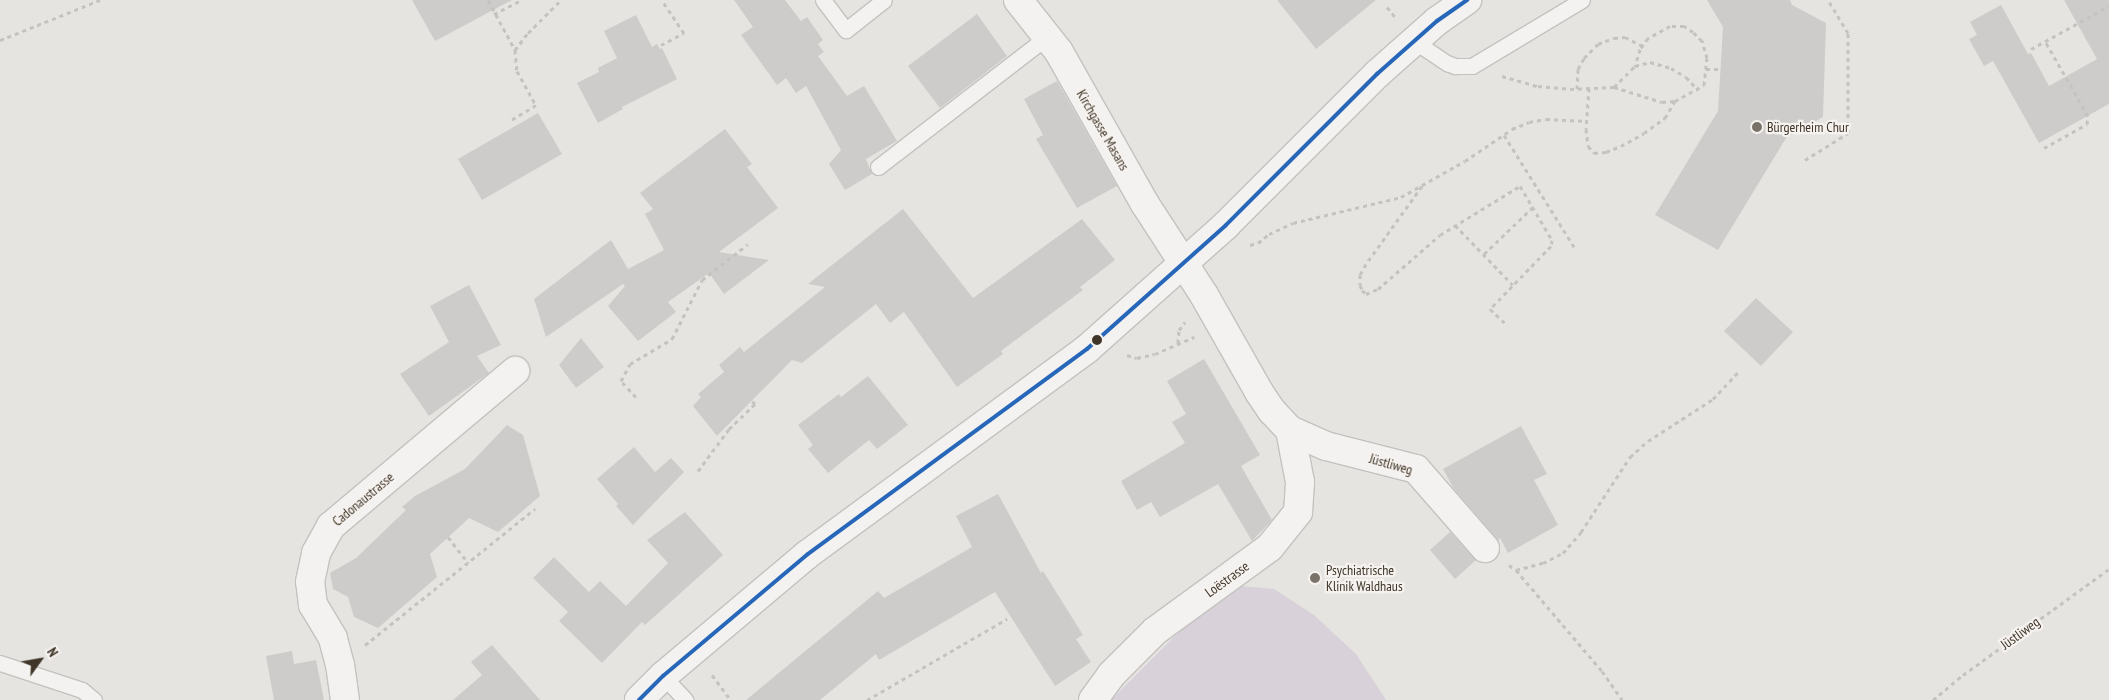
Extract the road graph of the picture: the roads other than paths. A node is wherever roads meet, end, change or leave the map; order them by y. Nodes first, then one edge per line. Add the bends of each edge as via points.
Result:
1 (823, 0) edge
2 (884, 0) edge
3 (1467, 0) edge
4 (1582, 0) edge
5 (1022, 1) edge
6 (1047, 37) junction
7 (1414, 41) junction
8 (878, 167) dead end
9 (1183, 264) junction
10 (515, 371) dead end
11 (1290, 430) junction
12 (1485, 548) road end
13 (0, 663) edge
14 (663, 676) junction
15 (94, 700) edge
16 (345, 700) edge
17 (639, 700) edge
18 (685, 700) edge
19 (1093, 700) edge

1 - 2 lane via 846,30
3 - 7 street
4 - 7 lane via 1472,66 1447,63
5 - 6 street, Kirchgasse Masans
6 - 8 lane
6 - 9 street, Kirchgasse Masans via 1059,52 1145,204
7 - 9 street
9 - 11 street, Jüstliweg via 1258,392
9 - 14 street via 1087,349 808,554
10 - 16 street, Cadonaustrasse via 331,526 316,552 310,582 313,605 333,638
11 - 12 street, Jüstliweg via 1326,446 1416,469
11 - 19 street, Loëstrasse via 1300,482 1298,512 1270,547 1155,631 1112,675
13 - 15 lane via 82,690
14 - 17 street
14 - 18 lane

